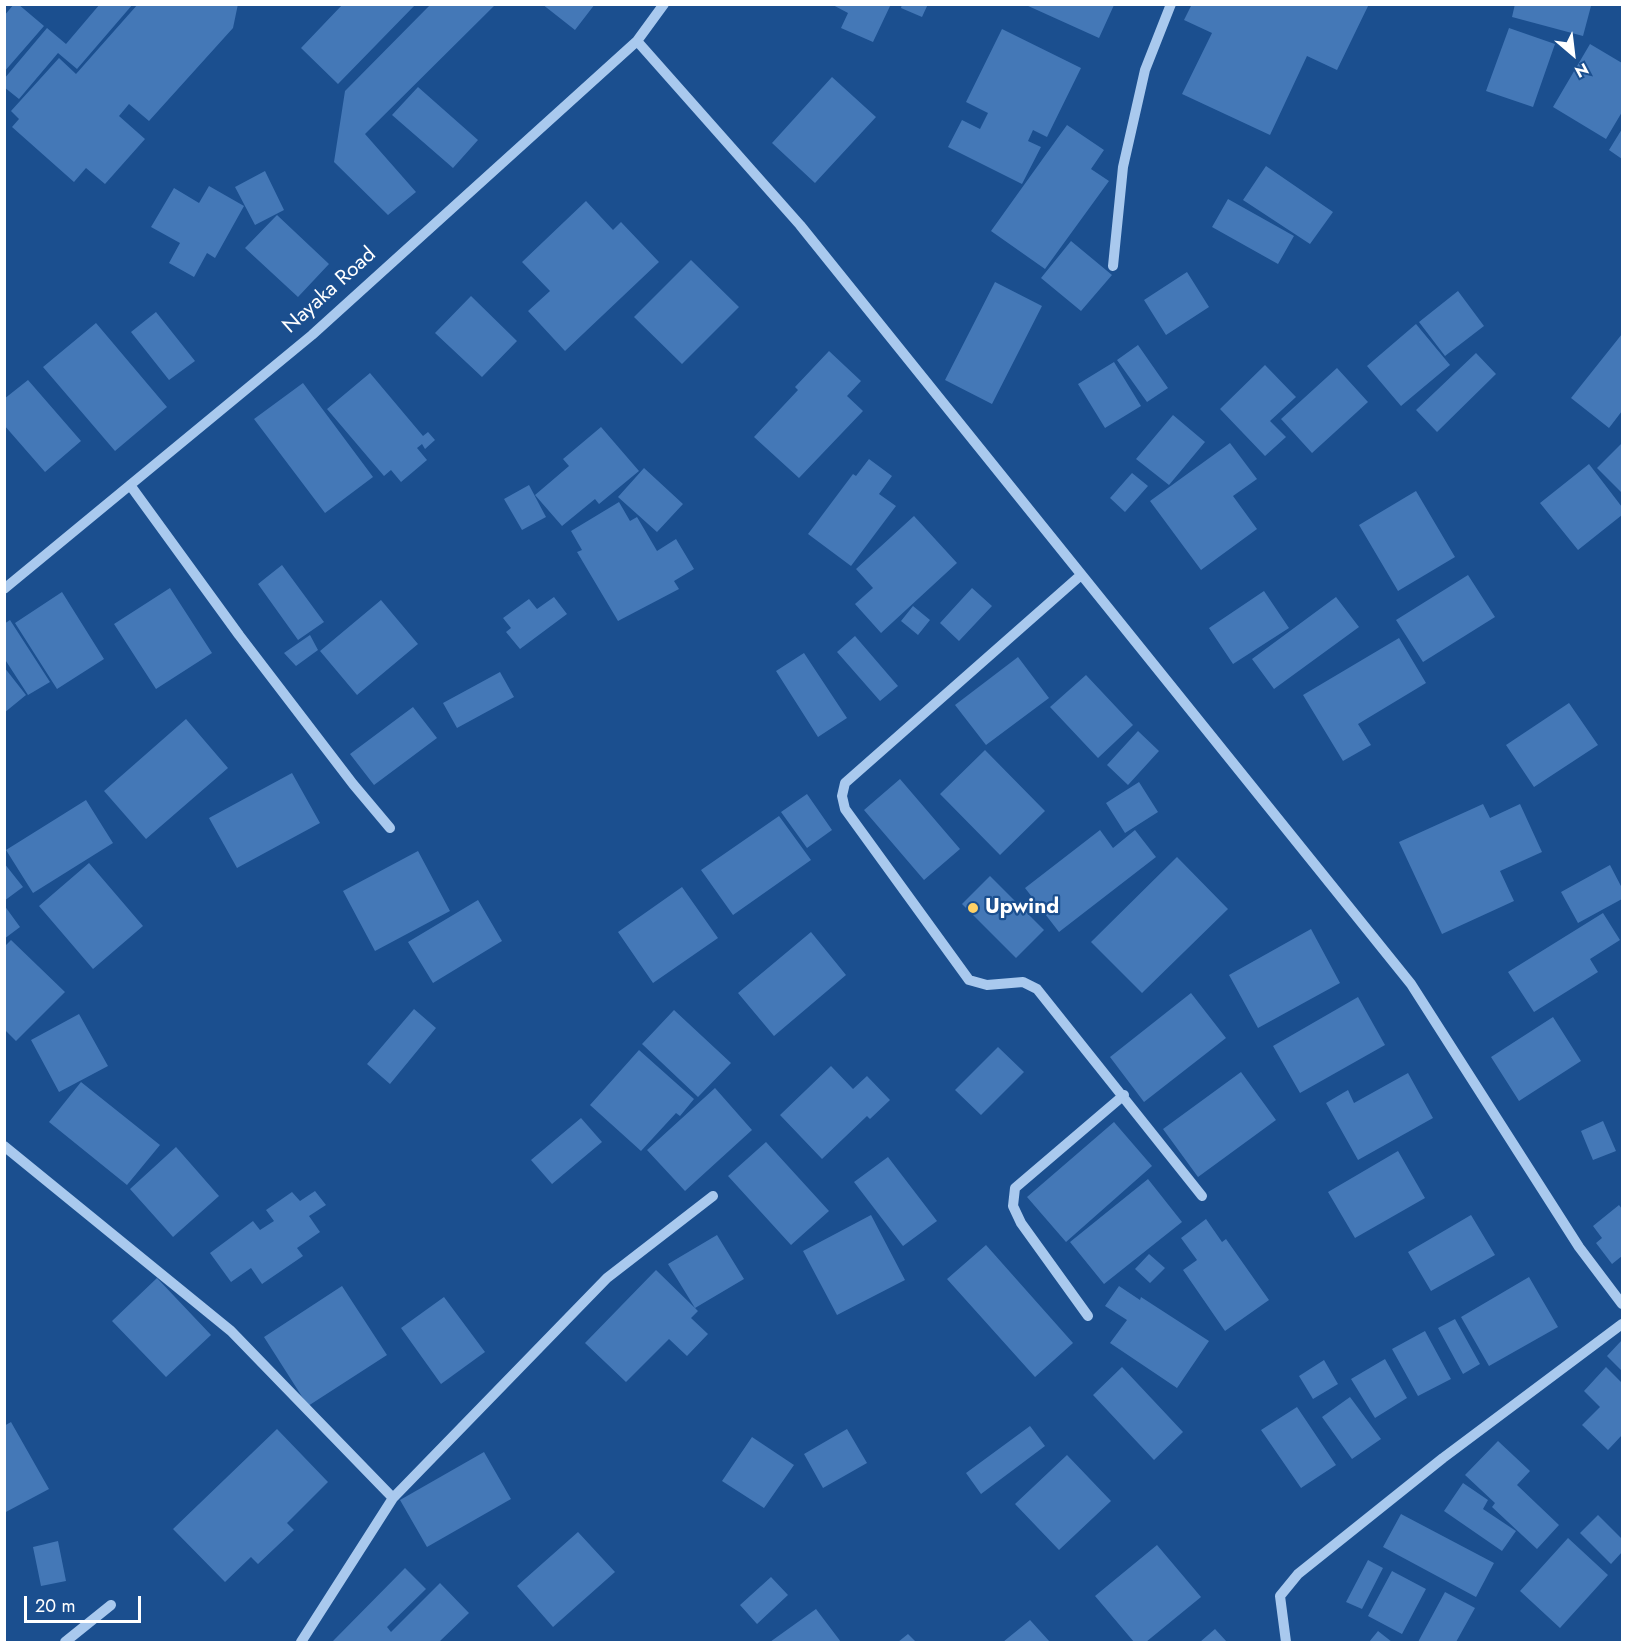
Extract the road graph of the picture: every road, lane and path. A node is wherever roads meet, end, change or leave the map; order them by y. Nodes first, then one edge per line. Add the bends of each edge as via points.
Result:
1 (664, 4) edge
2 (1170, 4) edge
3 (637, 41) junction
4 (1113, 266) dead end
5 (130, 485) junction
6 (1081, 576) junction
7 (4, 589) edge
8 (390, 828) dead end
9 (1124, 1095) junction
10 (4, 1146) edge
11 (714, 1196) dead end
12 (1202, 1196) dead end
13 (1623, 1304) edge
14 (1088, 1316) dead end
15 (1623, 1324) edge
16 (393, 1498) junction
17 (111, 1605) dead end
18 (65, 1642) edge
19 (301, 1642) edge
20 (1286, 1642) edge

1 - 3 street, Nayaka Road
2 - 4 street via 1145,70 1123,167
3 - 5 street, Nayaka Road via 312,335
3 - 6 street via 800,225
5 - 7 street, Nayaka Road
5 - 8 street via 239,635
6 - 9 street via 845,783 842,796 845,808 969,980 987,985 1023,982 1037,988
6 - 13 street via 1411,984 1579,1247
9 - 12 street
9 - 14 street via 1015,1188 1013,1206 1021,1222
10 - 16 street via 231,1331
11 - 16 street via 607,1278
15 - 20 street via 1443,1458 1298,1574 1280,1596
16 - 19 street
17 - 18 street

